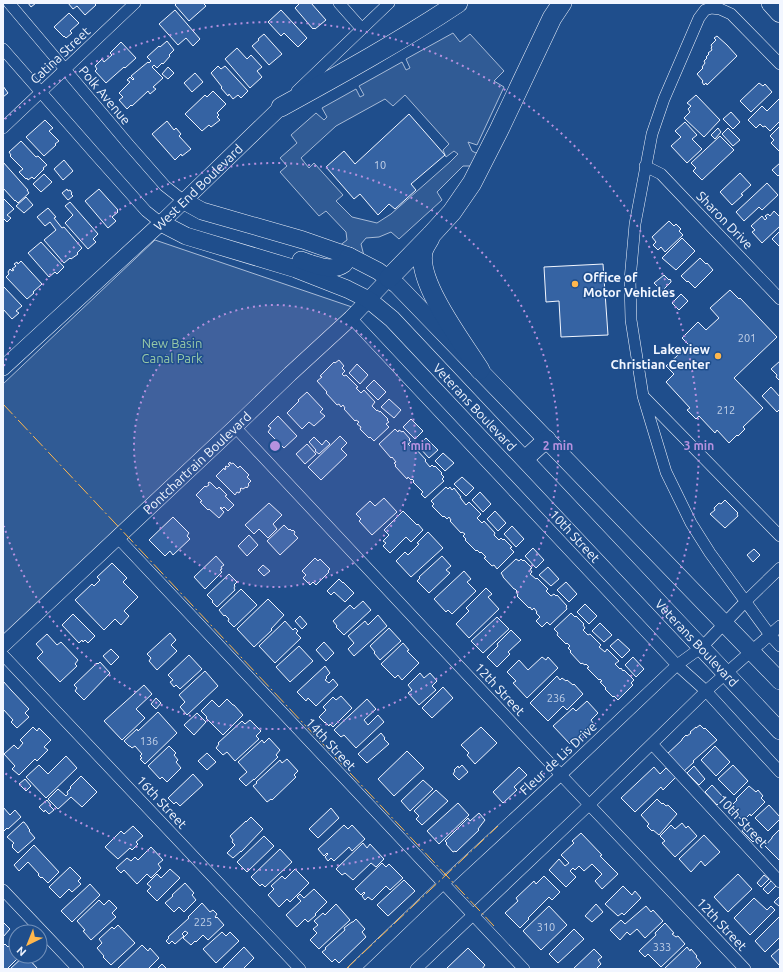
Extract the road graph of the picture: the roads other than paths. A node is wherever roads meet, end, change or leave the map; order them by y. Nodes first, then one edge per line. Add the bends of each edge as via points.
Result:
1 (9, 3) edge
2 (135, 3) edge
3 (339, 3) edge
4 (389, 3) edge
5 (458, 3) edge
6 (562, 3) edge
7 (771, 3) edge
8 (780, 13) edge
9 (362, 29) junction
10 (3, 49) edge
11 (780, 64) edge
12 (66, 69) junction
13 (41, 92) junction
14 (281, 107) junction
15 (3, 128) edge
16 (645, 166) junction
17 (184, 201) junction
18 (161, 223) junction
19 (431, 235) junction
20 (250, 255) junction
21 (349, 256) junction
22 (389, 278) junction
23 (780, 299) edge
24 (369, 300) junction
25 (351, 318) junction
26 (3, 368) edge
27 (480, 370) junction
28 (643, 396) junction
29 (235, 427) junction
30 (547, 439) junction
31 (525, 459) junction
32 (780, 536) edge
33 (117, 538) junction
34 (780, 568) edge
35 (745, 602) junction
36 (724, 623) junction
37 (780, 626) edge
38 (770, 635) junction
39 (3, 645) edge
40 (780, 646) edge
41 (702, 647) junction
42 (751, 651) junction
43 (3, 655) edge
44 (677, 665) junction
45 (726, 673) junction
46 (780, 681) edge
47 (706, 691) junction
48 (780, 730) edge
49 (652, 744) junction
50 (780, 772) edge
51 (561, 775) junction
52 (590, 804) junction
53 (780, 882) edge
54 (444, 883) junction
55 (3, 890) edge
56 (474, 915) junction
57 (78, 969) edge
58 (300, 969) edge
59 (354, 969) edge
60 (416, 969) edge
61 (524, 969) edge
62 (745, 969) edge

1 - 12 street, Polk Avenue
2 - 12 street, Catina Street
3 - 9 street
4 - 9 street, West End Boulevard
5 - 14 highway via 360,64
6 - 19 highway via 552,18 472,183 452,212
7 - 8 highway
9 - 14 street, West End Boulevard
10 - 13 street
11 - 16 street via 731,14 720,9 705,10 699,18 664,98
12 - 13 street, Catina Street
12 - 17 street, Polk Avenue via 165,186
13 - 15 street, Catina Street
13 - 18 street via 146,211
14 - 17 main road, West End Boulevard
16 - 23 street, Sharon Drive via 661,174
16 - 28 street via 635,224 630,280 631,320
17 - 18 main road, West End Boulevard
17 - 21 main road via 202,211
18 - 20 main road, Veterans Boulevard via 186,236
18 - 26 main road, West End Boulevard
19 - 22 highway
19 - 27 highway via 423,251 423,264 429,286 433,297
20 - 21 main road via 280,252 317,266 331,268 345,263
20 - 24 main road, Veterans Boulevard via 296,269
21 - 22 main road
22 - 24 main road, Pontchartrain Boulevard
22 - 27 main road
24 - 25 main road, Pontchartrain Boulevard
24 - 31 main road, Veterans Boulevard via 392,319
25 - 29 main road, Pontchartrain Boulevard
25 - 44 street, 10th Street
27 - 30 main road
28 - 32 street
28 - 35 street via 666,472 691,522
29 - 33 main road, Pontchartrain Boulevard
29 - 51 street, 12th Street
30 - 31 main road
30 - 36 main road
31 - 41 main road, Veterans Boulevard
33 - 39 main road, Pontchartrain Boulevard
33 - 54 street, 14th Street
34 - 35 street, Fleur de Lis Drive
35 - 36 street, Fleur de Lis Drive
35 - 38 street
36 - 41 street, Fleur de Lis Drive
36 - 42 main road
37 - 38 street
38 - 40 street
38 - 42 street
41 - 44 street, Fleur de Lis Drive
41 - 45 main road, Veterans Boulevard
42 - 45 street
42 - 46 main road
43 - 58 street, 16th Street
44 - 47 street, 10th Street
44 - 51 street, Fleur de Lis Drive
45 - 47 street
45 - 48 main road, Veterans Boulevard
47 - 49 street
47 - 50 street, 10th Street
49 - 52 street
49 - 53 street, 10th Street
51 - 52 street, 12th Street
51 - 54 street, Fleur de Lis Drive
52 - 56 street
52 - 62 street, 12th Street
54 - 56 street, 14th Street
54 - 59 street, Fleur de Lis Drive
55 - 57 street
56 - 60 street
56 - 61 street, 14th Street

